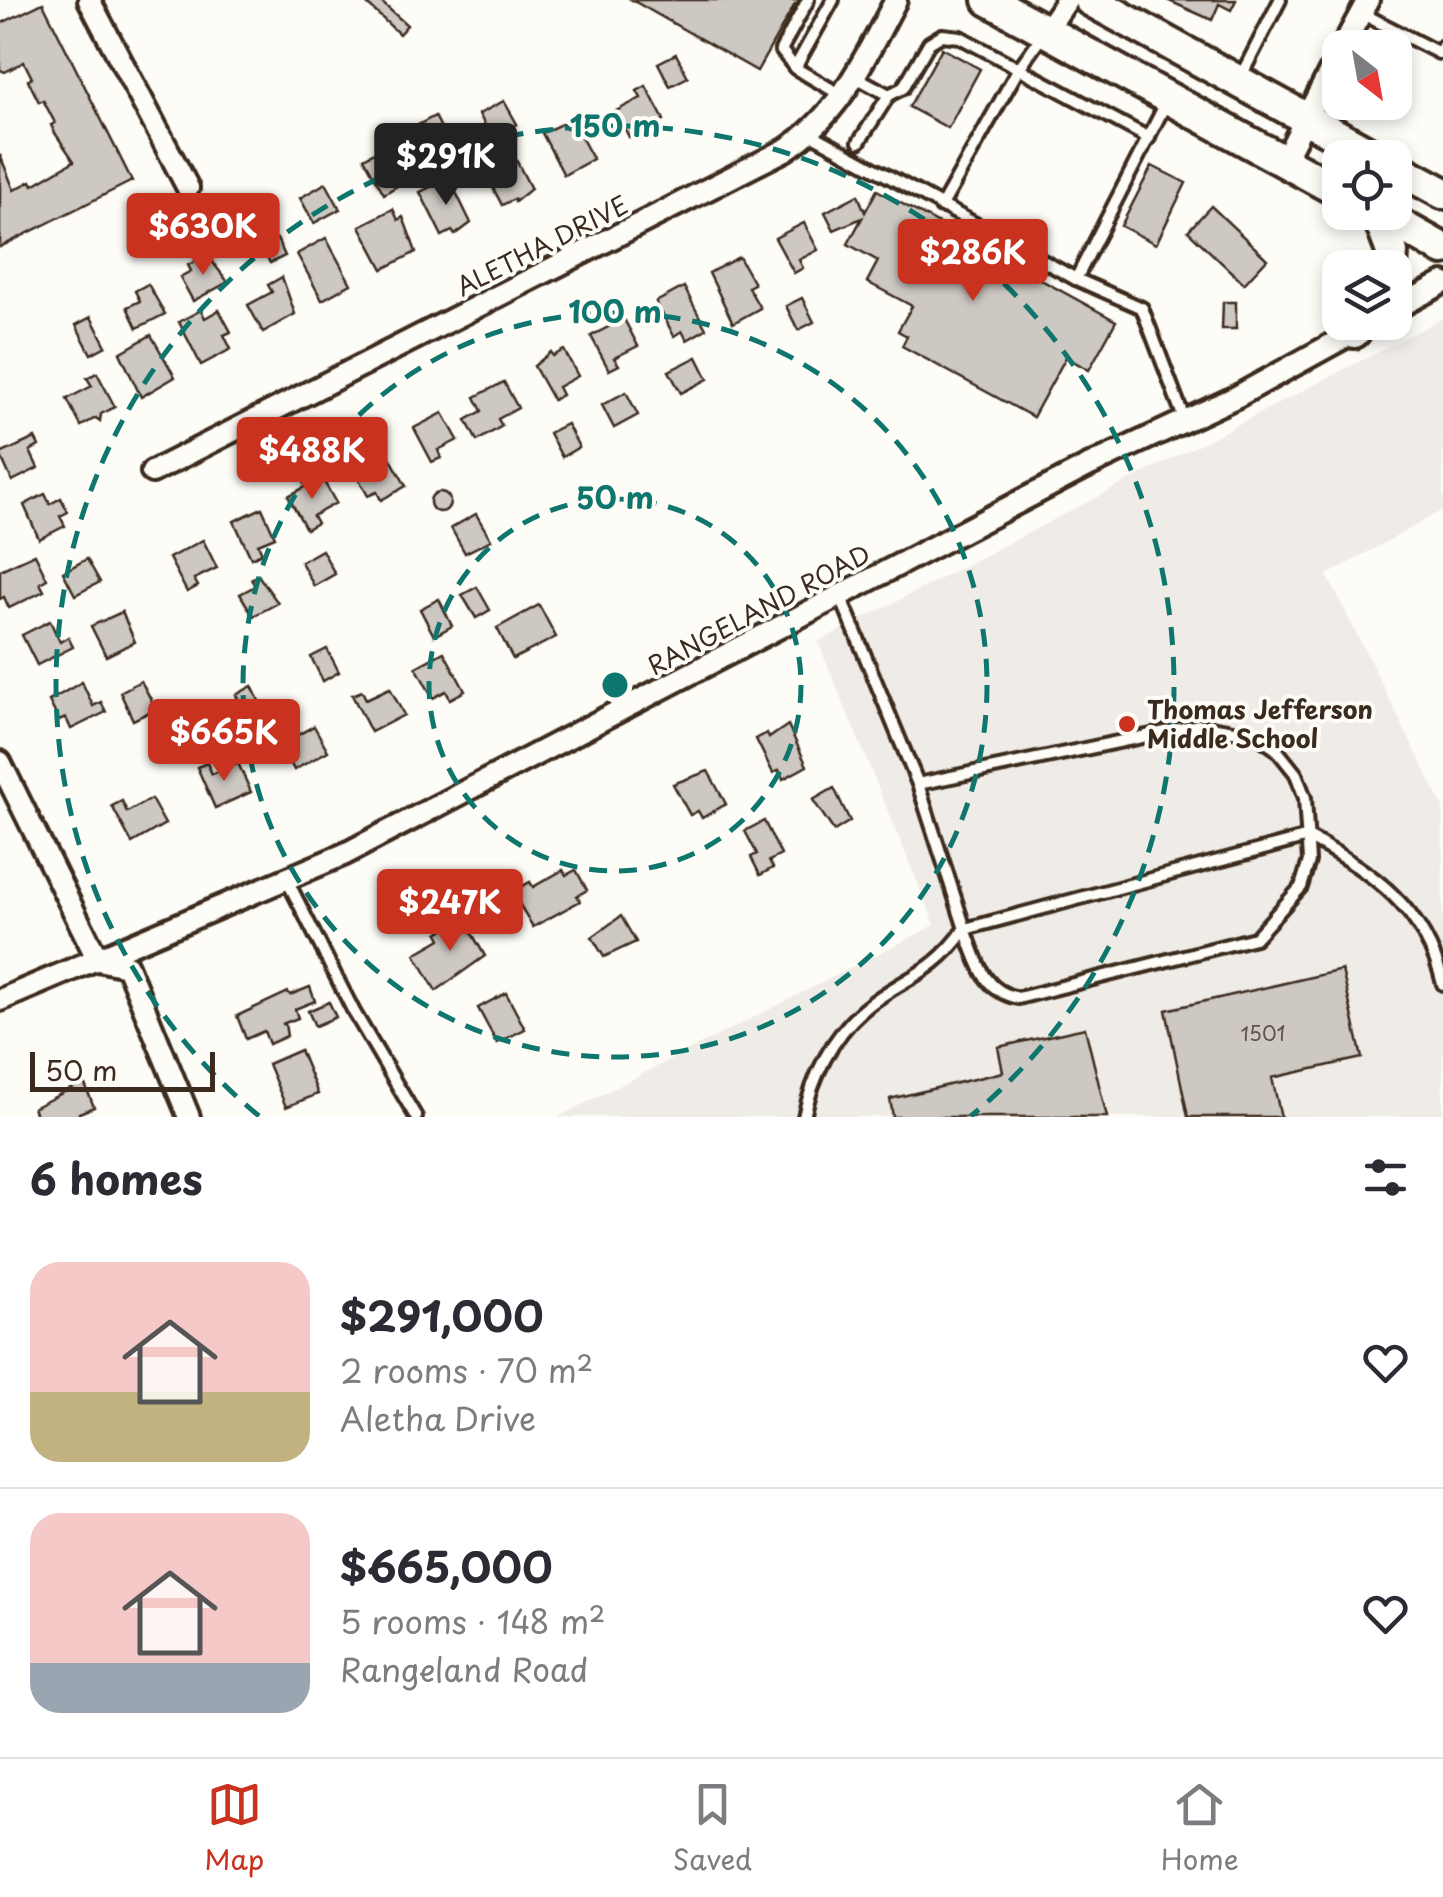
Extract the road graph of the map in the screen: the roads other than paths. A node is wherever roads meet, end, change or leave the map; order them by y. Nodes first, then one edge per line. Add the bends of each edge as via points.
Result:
1 (89, 0) edge
2 (808, 0) edge
3 (833, 0) edge
4 (896, 0) edge
5 (989, 0) edge
6 (1066, 0) edge
7 (1090, 0) edge
8 (1280, 0) edge
9 (1364, 7) edge
10 (1352, 30) edge
11 (1046, 32) junction
12 (1442, 52) edge
13 (795, 68) junction
14 (1019, 68) junction
15 (854, 76) junction
16 (1238, 82) junction
17 (1322, 85) edge
18 (889, 95) junction
19 (842, 96) junction
20 (1168, 98) junction
21 (1304, 118) junction
22 (811, 134) junction
23 (1149, 138) junction
24 (1345, 140) edge
25 (859, 142) dead end
26 (1284, 161) junction
27 (1412, 176) edge
28 (1322, 182) edge
29 (188, 188) dead end
30 (1443, 193) edge
31 (941, 208) junction
32 (1409, 230) edge
33 (1443, 249) edge
34 (1076, 279) junction
35 (1443, 283) edge
36 (1412, 300) edge
37 (1336, 340) edge
38 (1186, 420) junction
39 (152, 472) dead end
40 (840, 596) junction
41 (0, 762) edge
42 (918, 784) junction
43 (1308, 837) junction
44 (287, 880) junction
45 (966, 929) junction
46 (98, 960) junction
47 (1443, 984) edge
48 (0, 1000) edge
49 (189, 1117) edge
50 (416, 1117) edge
51 (804, 1117) edge

1 - 29 street
2 - 13 lane via 781,50
3 - 13 lane
4 - 15 street, ALETHA DRIVE
5 - 11 main road
6 - 11 street
7 - 16 main road via 1129,15
8 - 16 lane
9 - 10 street
9 - 12 lane
11 - 14 lane
11 - 20 main road
13 - 19 lane
14 - 18 lane via 942,34 929,43 903,88
14 - 23 lane
14 - 31 lane
15 - 18 lane
15 - 19 street, ALETHA DRIVE
16 - 21 main road
17 - 21 street
18 - 25 lane
19 - 22 street, ALETHA DRIVE
20 - 23 lane
20 - 26 main road
21 - 24 main road
21 - 26 street
22 - 31 lane
22 - 39 street, ALETHA DRIVE
23 - 34 lane
26 - 28 main road
27 - 30 main road
31 - 34 lane
32 - 33 main road
34 - 38 lane via 1142,308
35 - 36 street
37 - 38 street, RANGELAND ROAD
38 - 40 street, RANGELAND ROAD
40 - 42 lane
40 - 44 street, RANGELAND ROAD
41 - 46 street
42 - 43 lane via 1162,732 1230,728 1256,735 1296,774 1306,798
42 - 45 lane
43 - 45 lane
43 - 45 lane via 1301,887 1255,938 1018,998 986,983
43 - 47 lane via 1396,894 1422,926
44 - 46 street, RANGELAND ROAD
44 - 50 lane
45 - 51 lane via 938,964 864,1010 828,1052
46 - 48 street, RANGELAND ROAD
46 - 49 street via 128,966

